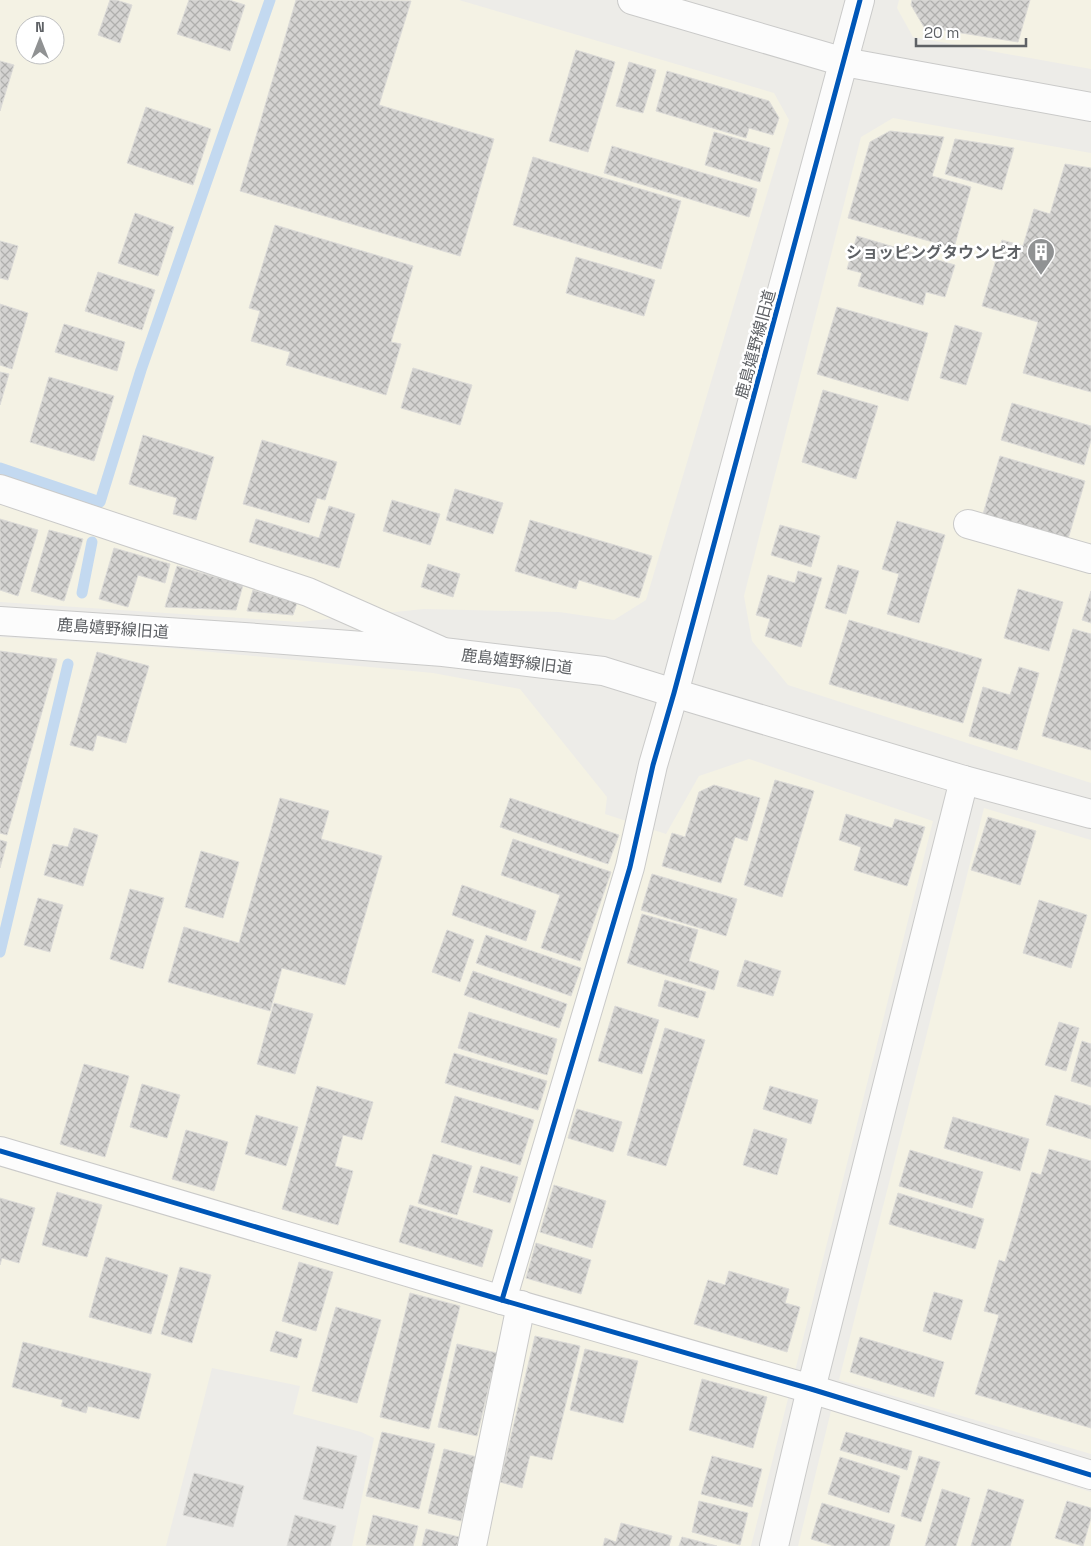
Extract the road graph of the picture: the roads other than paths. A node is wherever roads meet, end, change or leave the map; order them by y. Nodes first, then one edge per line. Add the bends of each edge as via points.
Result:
1 (632, 0) edge
2 (860, 0) edge
3 (844, 62) junction
4 (1091, 107) edge
5 (0, 489) edge
6 (968, 524) dead end
7 (1091, 559) edge
8 (0, 621) edge
9 (443, 652) junction
10 (674, 693) junction
11 (964, 780) junction
12 (1091, 814) edge
13 (0, 1152) edge
14 (512, 1302) junction
15 (812, 1389) junction
16 (1091, 1475) edge
17 (472, 1546) edge
18 (774, 1546) edge

1 - 3 street
2 - 3 street, 鹿島嬉野線旧道
3 - 4 street
3 - 10 street, 鹿島嬉野線旧道
5 - 9 street via 308,592
6 - 7 street
8 - 9 street, 鹿島嬉野線旧道
9 - 10 street, 鹿島嬉野線旧道 via 603,671
10 - 11 street
10 - 14 street
11 - 12 street
11 - 15 street
13 - 14 street
14 - 15 street
14 - 17 street
15 - 16 street
15 - 18 street

